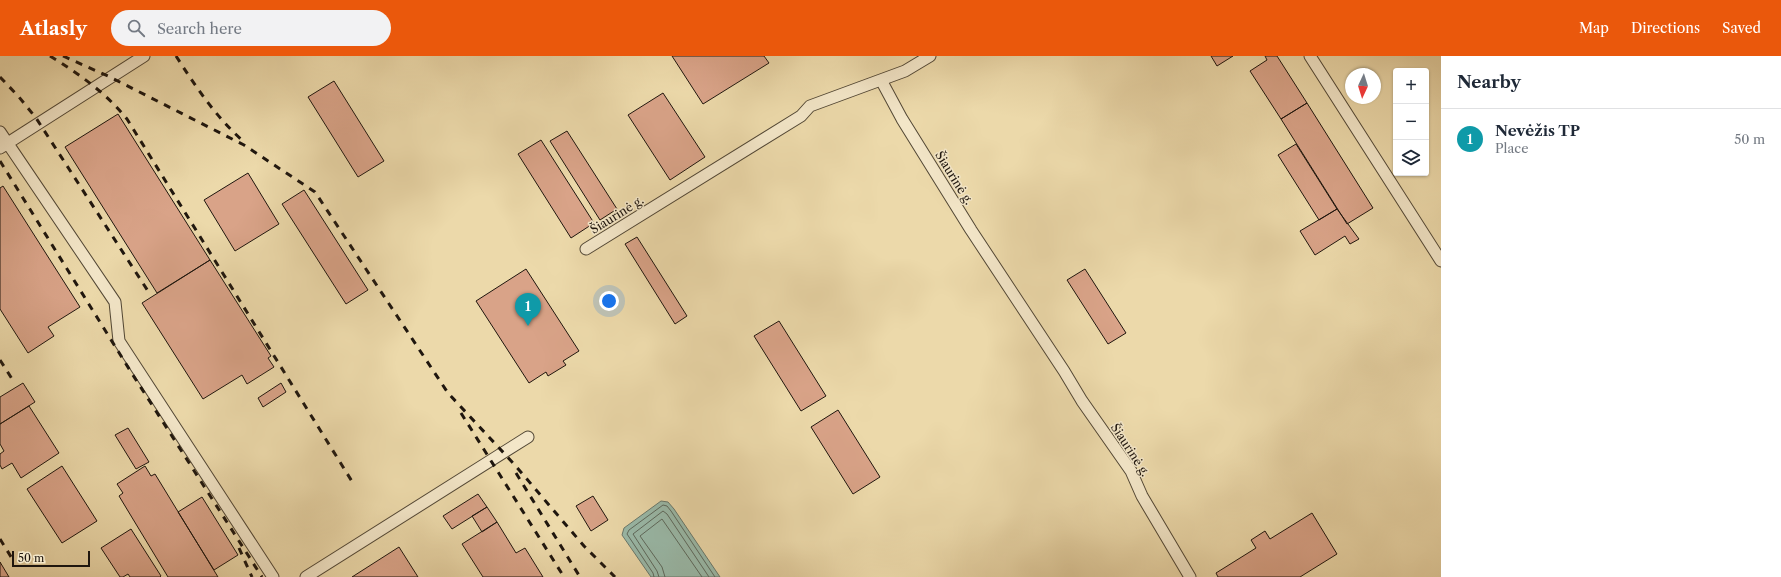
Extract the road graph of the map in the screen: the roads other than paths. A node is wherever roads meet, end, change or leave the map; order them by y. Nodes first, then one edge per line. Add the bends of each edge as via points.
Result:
1 (144, 56) edge
2 (930, 56) edge
3 (1310, 56) edge
4 (881, 80) junction
5 (0, 132) edge
6 (3, 145) edge
7 (586, 249) dead end
8 (1441, 261) edge
9 (528, 437) dead end
10 (273, 577) edge
11 (306, 577) edge
12 (1190, 577) edge

1 - 6 street
2 - 4 street via 905,71
3 - 8 street
4 - 7 street, Šiaurinė g. via 810,106 801,116
4 - 12 street, Šiaurinė g. via 902,119 971,230 1082,401 1131,471 1150,510
5 - 6 street
6 - 10 street via 115,302 119,341
9 - 11 street

